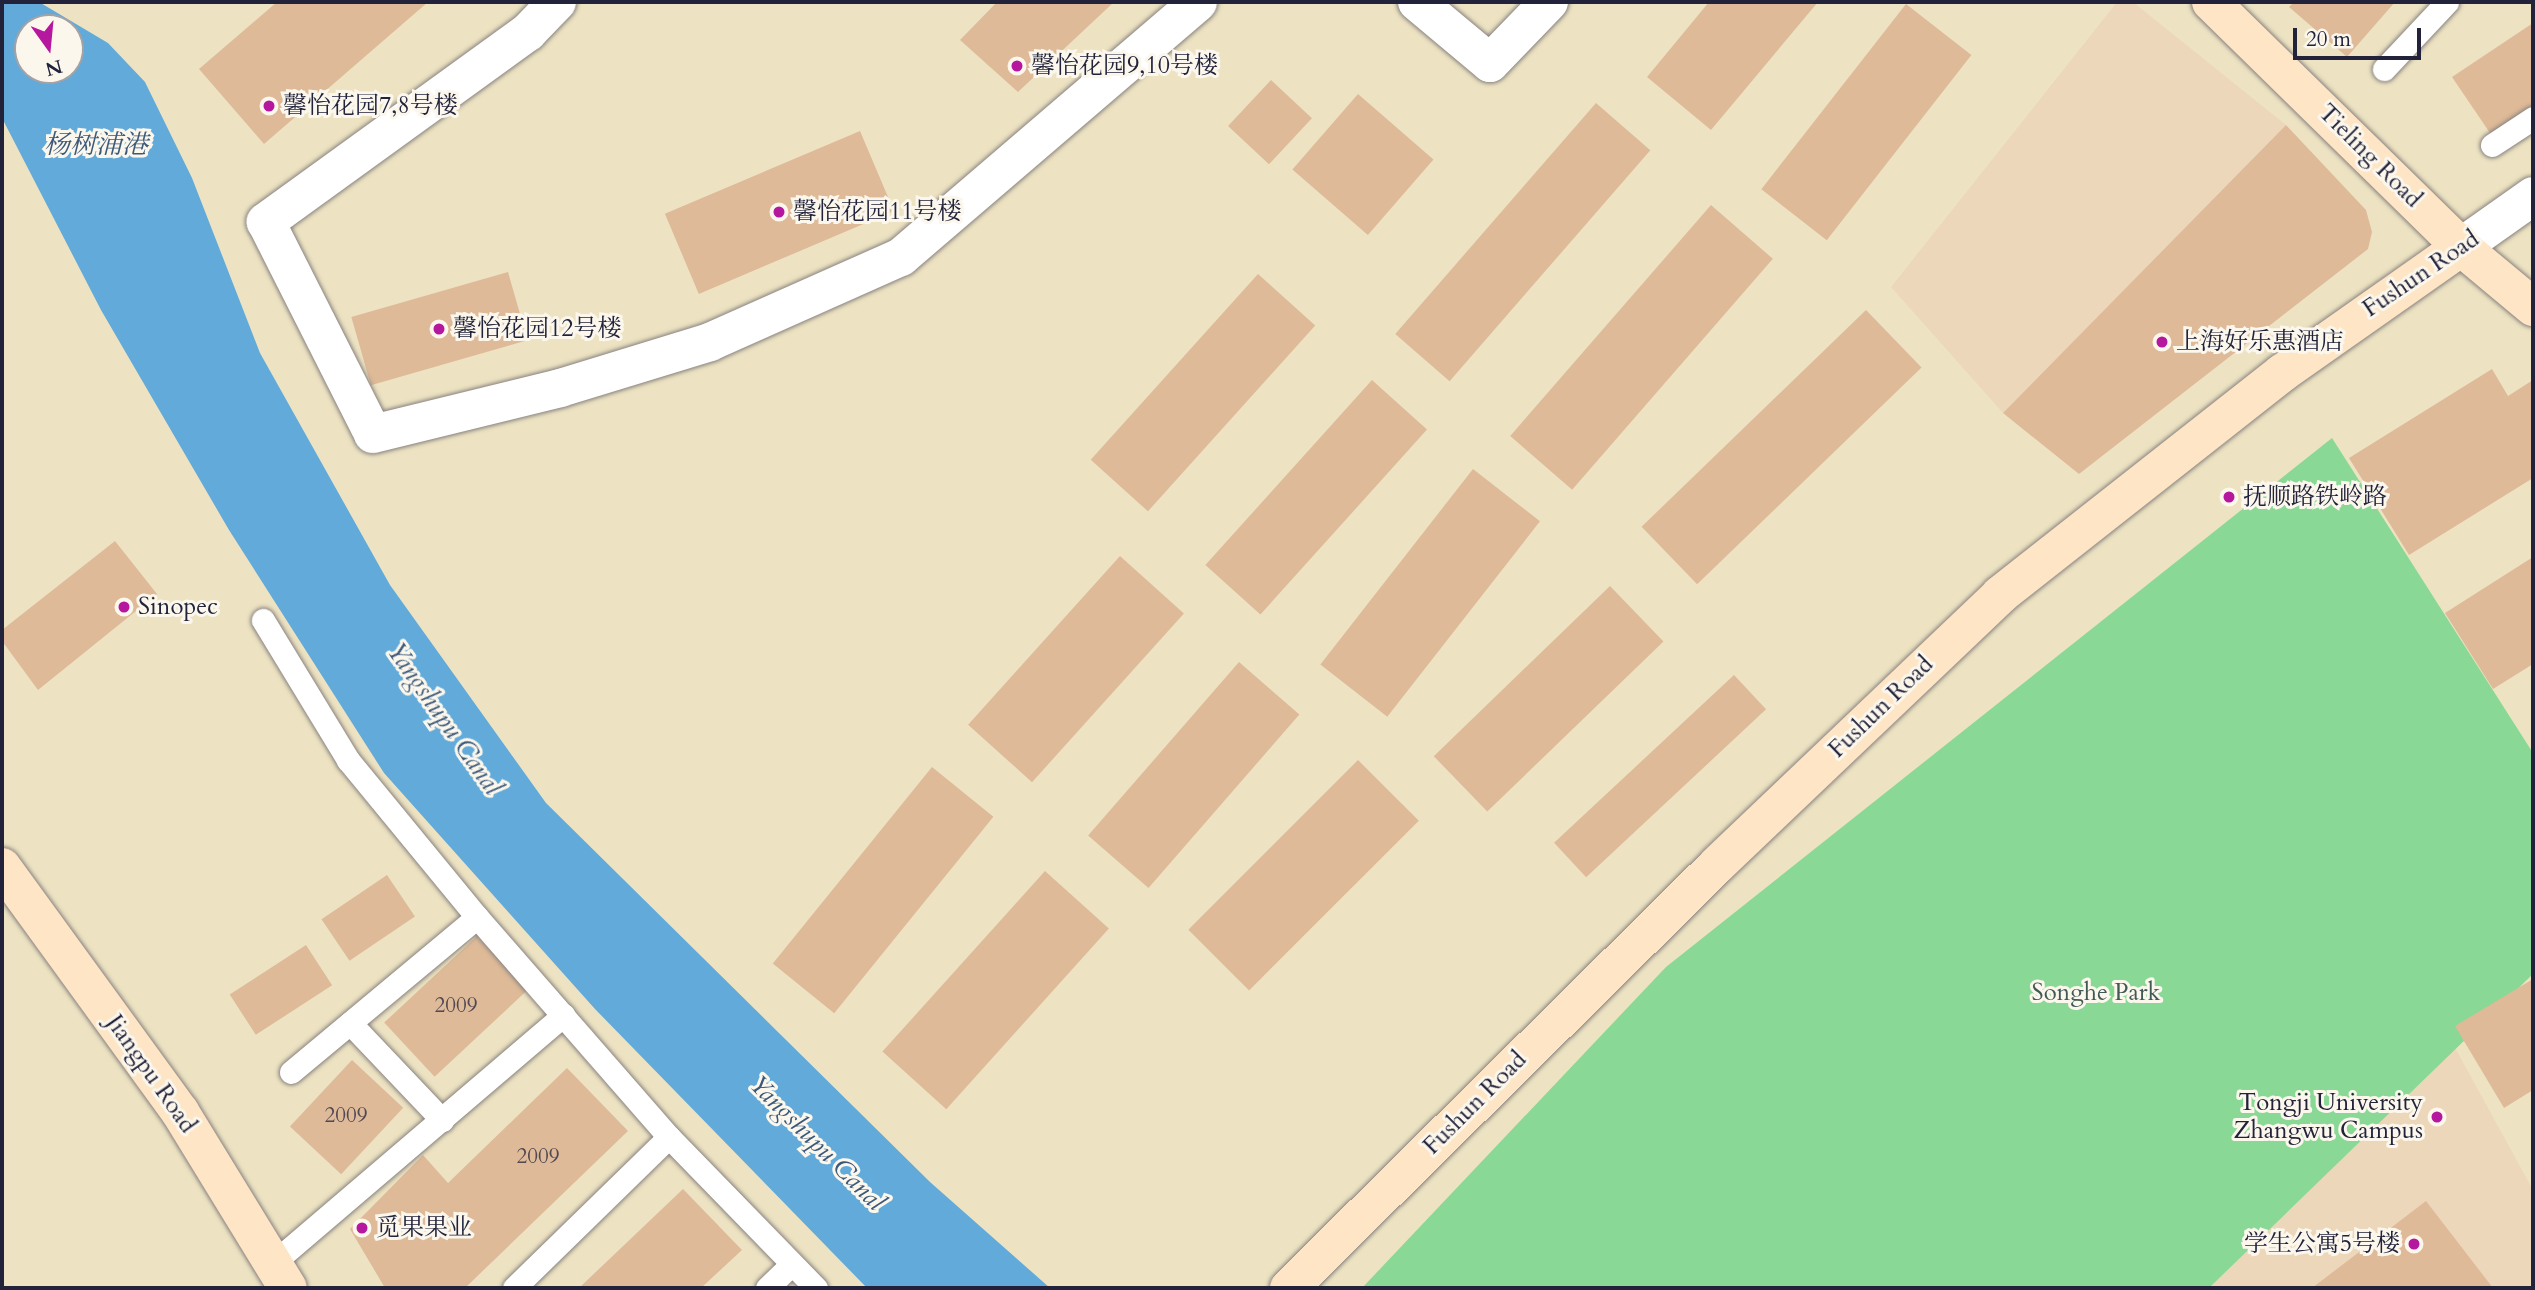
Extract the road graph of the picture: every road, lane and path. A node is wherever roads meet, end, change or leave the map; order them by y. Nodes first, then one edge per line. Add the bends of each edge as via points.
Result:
1 (557, 2) edge
2 (1198, 2) edge
3 (1417, 2) edge
4 (1549, 2) edge
5 (2211, 2) edge
6 (2447, 2) edge
7 (2384, 69) dead end
8 (2533, 118) edge
9 (2492, 145) dead end
10 (2533, 196) edge
11 (2461, 247) junction
12 (2533, 307) edge
13 (263, 620) dead end
14 (2, 867) edge
15 (477, 916) junction
16 (564, 1015) junction
17 (350, 1023) junction
18 (291, 1072) dead end
19 (442, 1120) junction
20 (669, 1137) junction
21 (790, 1266) junction
22 (280, 1275) edge
23 (514, 1288) edge
24 (767, 1288) edge
25 (816, 1288) edge
26 (1289, 1288) edge

1 - 2 street via 528,32 266,222 373,434 560,388 710,342 901,257
3 - 4 street via 1490,63
5 - 11 street, Tieling Road
6 - 7 lane
8 - 9 lane
10 - 11 street, Fushun Road
11 - 12 street, Tieling Road
11 - 26 street, Fushun Road via 2282,373 1983,610
13 - 15 lane via 348,760
14 - 22 street, Jiangpu Road via 180,1112
15 - 16 lane
15 - 17 lane
16 - 19 lane
16 - 20 lane
17 - 18 lane
17 - 19 lane
19 - 22 lane
20 - 21 lane
20 - 23 lane
21 - 24 lane
21 - 25 lane

